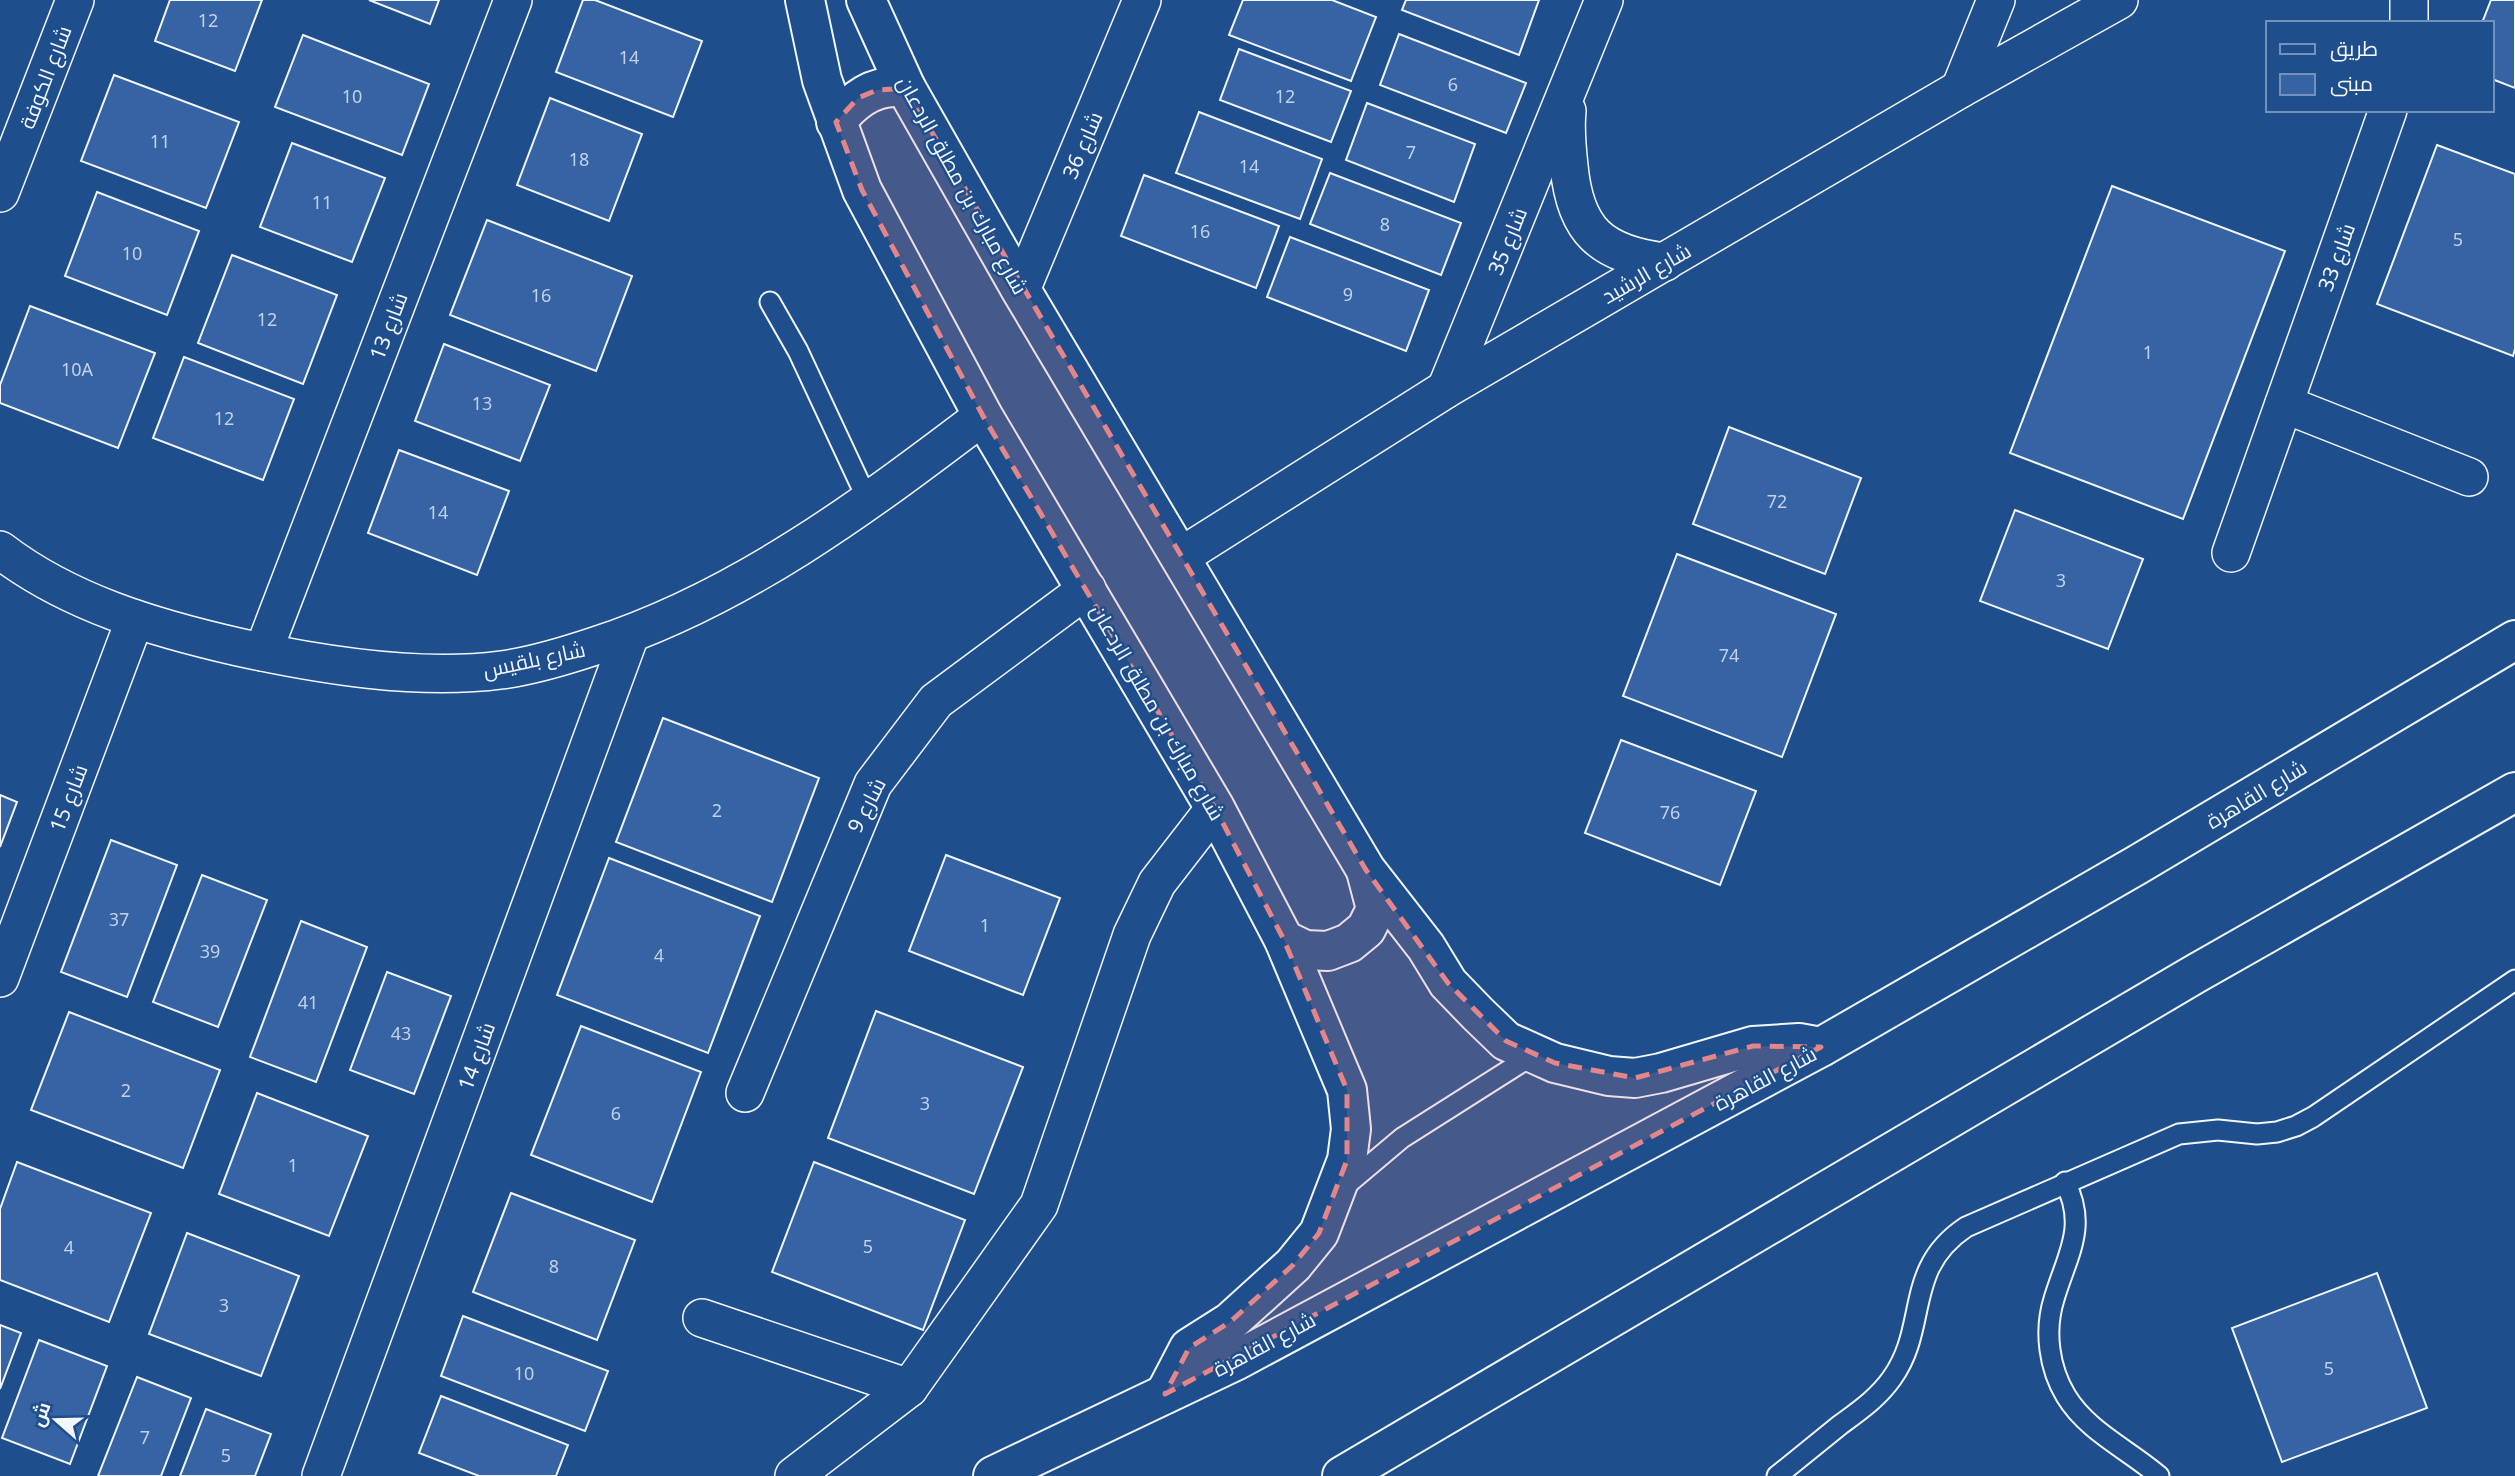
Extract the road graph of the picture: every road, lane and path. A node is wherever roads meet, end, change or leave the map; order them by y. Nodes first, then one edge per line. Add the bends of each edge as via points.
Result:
1 (75, 0) edge
2 (513, 0) edge
3 (804, 0) edge
4 (866, 0) edge
5 (1142, 0) edge
6 (1604, 0) edge
7 (1996, 0) edge
8 (2119, 0) edge
9 (2409, 0) edge
10 (2409, 21) edge
11 (906, 88) junction
12 (1961, 89) junction
13 (1568, 93) junction
14 (2387, 112) edge
15 (836, 122) junction
16 (0, 193) edge
17 (1665, 262) junction
18 (1021, 290) junction
19 (770, 302) dead end
20 (1446, 389) junction
21 (2284, 404) junction
22 (984, 416) junction
23 (2469, 477) dead end
24 (869, 503) junction
25 (0, 551) edge
26 (2231, 553) dead end
27 (1180, 557) junction
28 (1087, 589) junction
29 (135, 619) junction
30 (630, 635) junction
31 (2515, 640) edge
32 (263, 652) junction
33 (2515, 792) edge
34 (1215, 808) junction
35 (1366, 870) junction
36 (1284, 940) junction
37 (0, 978) edge
38 (2515, 980) edge
39 (1821, 1047) junction
40 (1555, 1062) junction
41 (745, 1093) dead end
42 (2065, 1182) junction
43 (1334, 1196) junction
44 (702, 1318) dead end
45 (909, 1388) junction
46 (1165, 1394) junction
47 (321, 1476) edge
48 (794, 1476) edge
49 (993, 1476) edge
50 (1342, 1476) edge
51 (1777, 1476) edge
52 (2159, 1476) edge

1 - 16 street, شارع الكوفة
2 - 32 street, شارع 13
3 - 15 street, شارع مبارك بن مطلق الردعان via 821,80
4 - 11 street, شارع مبارك بن مطلق الردعان
5 - 18 street, شارع 36
6 - 13 street, شارع 35
7 - 12 street
8 - 12 street, شارع الرشيد
9 - 10 street
11 - 15 street via 877,90 858,98
11 - 18 street, شارع مبارك بن مطلق الردعان
12 - 17 street, شارع الرشيد
13 - 17 street, شارع 35 via 1568,163 1580,214 1611,248
13 - 20 street, شارع 35
14 - 21 street, شارع 33
15 - 22 street, شارع مبارك بن مطلق الردعان via 862,190
17 - 20 street, شارع الرشيد
18 - 27 street, شارع مبارك بن مطلق الردعان
19 - 24 lane
20 - 27 street, شارع الرشيد
21 - 23 street
21 - 26 street, شارع 33
22 - 24 street, شارع بلقيس
22 - 28 street, شارع مبارك بن مطلق الردعان
24 - 30 street, شارع بلقيس via 748,576
25 - 29 street, شارع بلقيس via 73,594
27 - 35 street, شارع مبارك بن مطلق الردعان
28 - 34 street, شارع مبارك بن مطلق الردعان
28 - 41 street, شارع 9 via 936,701 873,784
29 - 32 street, شارع بلقيس
29 - 37 street, شارع 15
30 - 32 street, شارع بلقيس via 540,663 464,673 381,669
30 - 47 street, شارع 14
31 - 39 street, شارع القاهرة
33 - 50 street via 2195,974
34 - 36 street, شارع مبارك بن مطلق الردعان
34 - 45 street via 1157,883 1132,935 1039,1205
35 - 36 street via 1376,909 1366,929 1349,943 1328,951 1305,950
35 - 40 street, شارع مبارك بن مطلق الردعان via 1448,983 1478,1014 1506,1041
36 - 43 street, شارع مبارك بن مطلق الردعان via 1347,1090 1351,1129 1347,1160
38 - 42 lane via 2296,1126 2277,1132 2179,1134
39 - 40 street, شارع مبارك بن مطلق الردعان via 1799,1043 1753,1046 1635,1078
39 - 46 street, شارع القاهرة via 1237,1360
40 - 43 lane via 1525,1060 1511,1068 1402,1138
42 - 51 lane via 1966,1227 1945,1243 1930,1264 1904,1356 1893,1376 1879,1394
42 - 52 lane via 2073,1197 2076,1230 2053,1301 2048,1334 2053,1367 2066,1397 2088,1422
43 - 46 street, شارع مبارك بن مطلق الردعان via 1319,1233 1293,1265 1230,1322 1189,1348
44 - 45 street
45 - 48 street
46 - 49 street, شارع القاهرة

